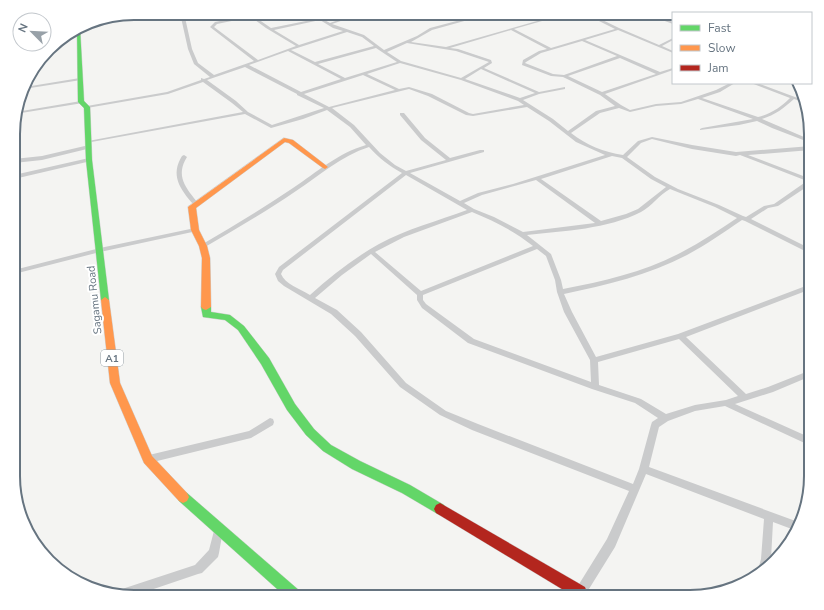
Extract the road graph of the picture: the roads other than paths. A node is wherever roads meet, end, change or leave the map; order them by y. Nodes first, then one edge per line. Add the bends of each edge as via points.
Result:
1 (184, 20) edge
2 (232, 20) edge
3 (258, 20) edge
4 (315, 20) edge
5 (322, 20) edge
6 (342, 20) edge
7 (465, 20) edge
8 (544, 20) edge
9 (599, 20) edge
10 (541, 21) joint
11 (222, 22) joint
12 (330, 24) junction
13 (272, 29) junction
14 (510, 29) junction
15 (618, 29) junction
16 (348, 31) junction
17 (79, 34) edge
18 (583, 40) junction
19 (672, 40) edge
20 (407, 42) junction
21 (299, 46) junction
22 (660, 46) junction
23 (376, 47) junction
24 (448, 47) dead end
25 (551, 49) junction
26 (288, 50) junction
27 (384, 52) junction
28 (672, 52) edge
29 (620, 56) junction
30 (257, 61) junction
31 (400, 62) junction
32 (316, 63) junction
33 (245, 65) junction
34 (482, 68) junction
35 (672, 69) edge
36 (363, 73) junction
37 (660, 74) junction
38 (212, 76) junction
39 (564, 76) junction
40 (80, 79) junction
41 (202, 79) junction
42 (344, 79) junction
43 (462, 79) junction
44 (731, 84) edge
45 (756, 84) edge
46 (764, 84) edge
47 (761, 86) junction
48 (30, 87) edge
49 (563, 88) dead end
50 (398, 90) junction
51 (538, 93) junction
52 (299, 94) junction
53 (602, 94) junction
54 (699, 98) junction
55 (793, 98) junction
56 (520, 100) junction
57 (799, 100) edge
58 (84, 104) junction
59 (529, 105) junction
60 (618, 106) junction
61 (328, 108) junction
62 (22, 112) edge
63 (246, 113) junction
64 (402, 114) dead end
65 (758, 119) junction
66 (702, 129) dead end
67 (568, 133) junction
68 (804, 139) edge
69 (88, 144) junction
70 (370, 145) junction
71 (804, 149) edge
72 (482, 151) dead end
73 (741, 154) junction
74 (611, 155) junction
75 (184, 157) dead end
76 (624, 157) junction
77 (20, 160) edge
78 (89, 160) junction
79 (448, 160) junction
80 (326, 167) junction
81 (405, 173) junction
82 (20, 176) edge
83 (536, 178) junction
84 (804, 178) edge
85 (804, 186) edge
86 (669, 187) junction
87 (195, 203) junction
88 (459, 203) junction
89 (472, 210) junction
90 (744, 219) junction
91 (599, 223) junction
92 (195, 230) junction
93 (522, 234) junction
94 (203, 246) junction
95 (538, 246) junction
96 (804, 249) edge
97 (100, 250) junction
98 (372, 251) junction
99 (20, 270) edge
100 (804, 289) edge
101 (560, 292) junction
102 (420, 294) junction
103 (310, 298) junction
104 (680, 336) junction
105 (594, 360) junction
106 (804, 376) edge
107 (595, 387) junction
108 (744, 397) junction
109 (726, 403) junction
110 (665, 418) junction
111 (270, 422) dead end
112 (804, 439) edge
113 (148, 459) junction
114 (644, 469) junction
115 (634, 489) junction
116 (769, 516) junction
117 (793, 525) edge
118 (218, 530) junction
119 (765, 561) edge
120 (134, 590) edge
121 (288, 590) edge
122 (571, 590) edge
123 (582, 590) edge

1 - 38 street via 196,64
2 - 11 street
3 - 13 street
4 - 13 street
5 - 12 street
6 - 12 street
7 - 20 street via 431,29
8 - 10 street
9 - 15 street
10 - 14 street
11 - 30 street via 212,27
12 - 16 street
13 - 21 street
14 - 24 street
14 - 25 street
15 - 18 street
15 - 22 street
16 - 21 street
16 - 23 street via 363,36
17 - 40 main road, Sagamu Road / A1
18 - 25 street
18 - 29 street
19 - 22 street
20 - 27 street
20 - 34 street via 457,50 491,62
21 - 26 street
22 - 28 street
23 - 27 street
23 - 32 street
25 - 39 street via 528,58 523,64 552,75
26 - 30 street
26 - 32 street
27 - 31 street
29 - 37 street
29 - 39 street
30 - 33 street
31 - 36 street
31 - 43 street
32 - 42 street
33 - 38 street
33 - 52 street
34 - 43 street
34 - 51 street
35 - 37 street
36 - 42 street
36 - 50 street
37 - 53 street
38 - 41 street
39 - 53 street
40 - 48 street
40 - 58 main road, Sagamu Road / A1
41 - 58 street via 168,93
41 - 63 street
42 - 52 street
43 - 56 street
44 - 54 street
45 - 47 street
46 - 47 street
47 - 55 street
49 - 51 street
50 - 59 street via 418,90 473,115
50 - 61 street
51 - 56 street
52 - 61 street
53 - 60 street
54 - 60 street via 630,112
54 - 65 street
55 - 57 street
55 - 65 street via 781,108
56 - 59 street
58 - 62 street
58 - 69 main road, Sagamu Road / A1
59 - 67 street
60 - 67 street via 598,112
61 - 63 street via 271,127
61 - 70 street via 352,126
63 - 69 street
64 - 79 street via 424,140
65 - 66 street
65 - 68 street
67 - 74 street via 578,141
69 - 77 street via 42,158
69 - 78 main road, Sagamu Road / A1
70 - 80 street via 336,158
70 - 81 street via 393,166
71 - 73 street
72 - 79 street
73 - 76 street via 729,154 647,138 637,143
73 - 84 street
74 - 76 street
74 - 83 street
75 - 87 street via 178,176
76 - 86 street
78 - 82 street
78 - 97 main road, Sagamu Road / A1
79 - 81 street
80 - 87 main road via 291,141 284,140
80 - 94 street
81 - 88 street
81 - 103 street via 281,269 278,274 280,279
83 - 88 street via 480,194
83 - 91 street
85 - 90 street via 776,205 766,207
86 - 90 street
86 - 91 street via 639,210
87 - 92 main road via 192,207
88 - 89 street
89 - 93 street
89 - 98 street via 393,240
90 - 96 street
90 - 101 street via 684,254 658,265 604,283
91 - 93 street
92 - 94 main road
92 - 97 street
93 - 95 street
94 - 122 main road via 206,258 206,315 227,317 241,328 265,361 291,407 310,432 327,448 406,489
95 - 101 street via 549,256
95 - 102 street
97 - 99 street
97 - 113 main road, Sagamu Road / A1 via 115,383
98 - 102 street
98 - 103 street
100 - 104 street
101 - 105 street
102 - 107 street via 424,306 470,341
103 - 115 street via 334,312 358,334 403,385 443,413
104 - 105 street
104 - 108 street
105 - 107 street
106 - 108 street via 770,390
107 - 110 street via 638,401
108 - 109 street
109 - 110 street via 695,408
109 - 112 street
110 - 114 street via 655,426
111 - 113 street via 251,434
113 - 118 main road, Sagamu Road / A1 via 189,504
114 - 115 street
114 - 116 street
115 - 123 street via 611,543
116 - 117 street
116 - 119 street
118 - 120 street via 214,553 198,568
118 - 121 main road, Sagamu Road / A1

